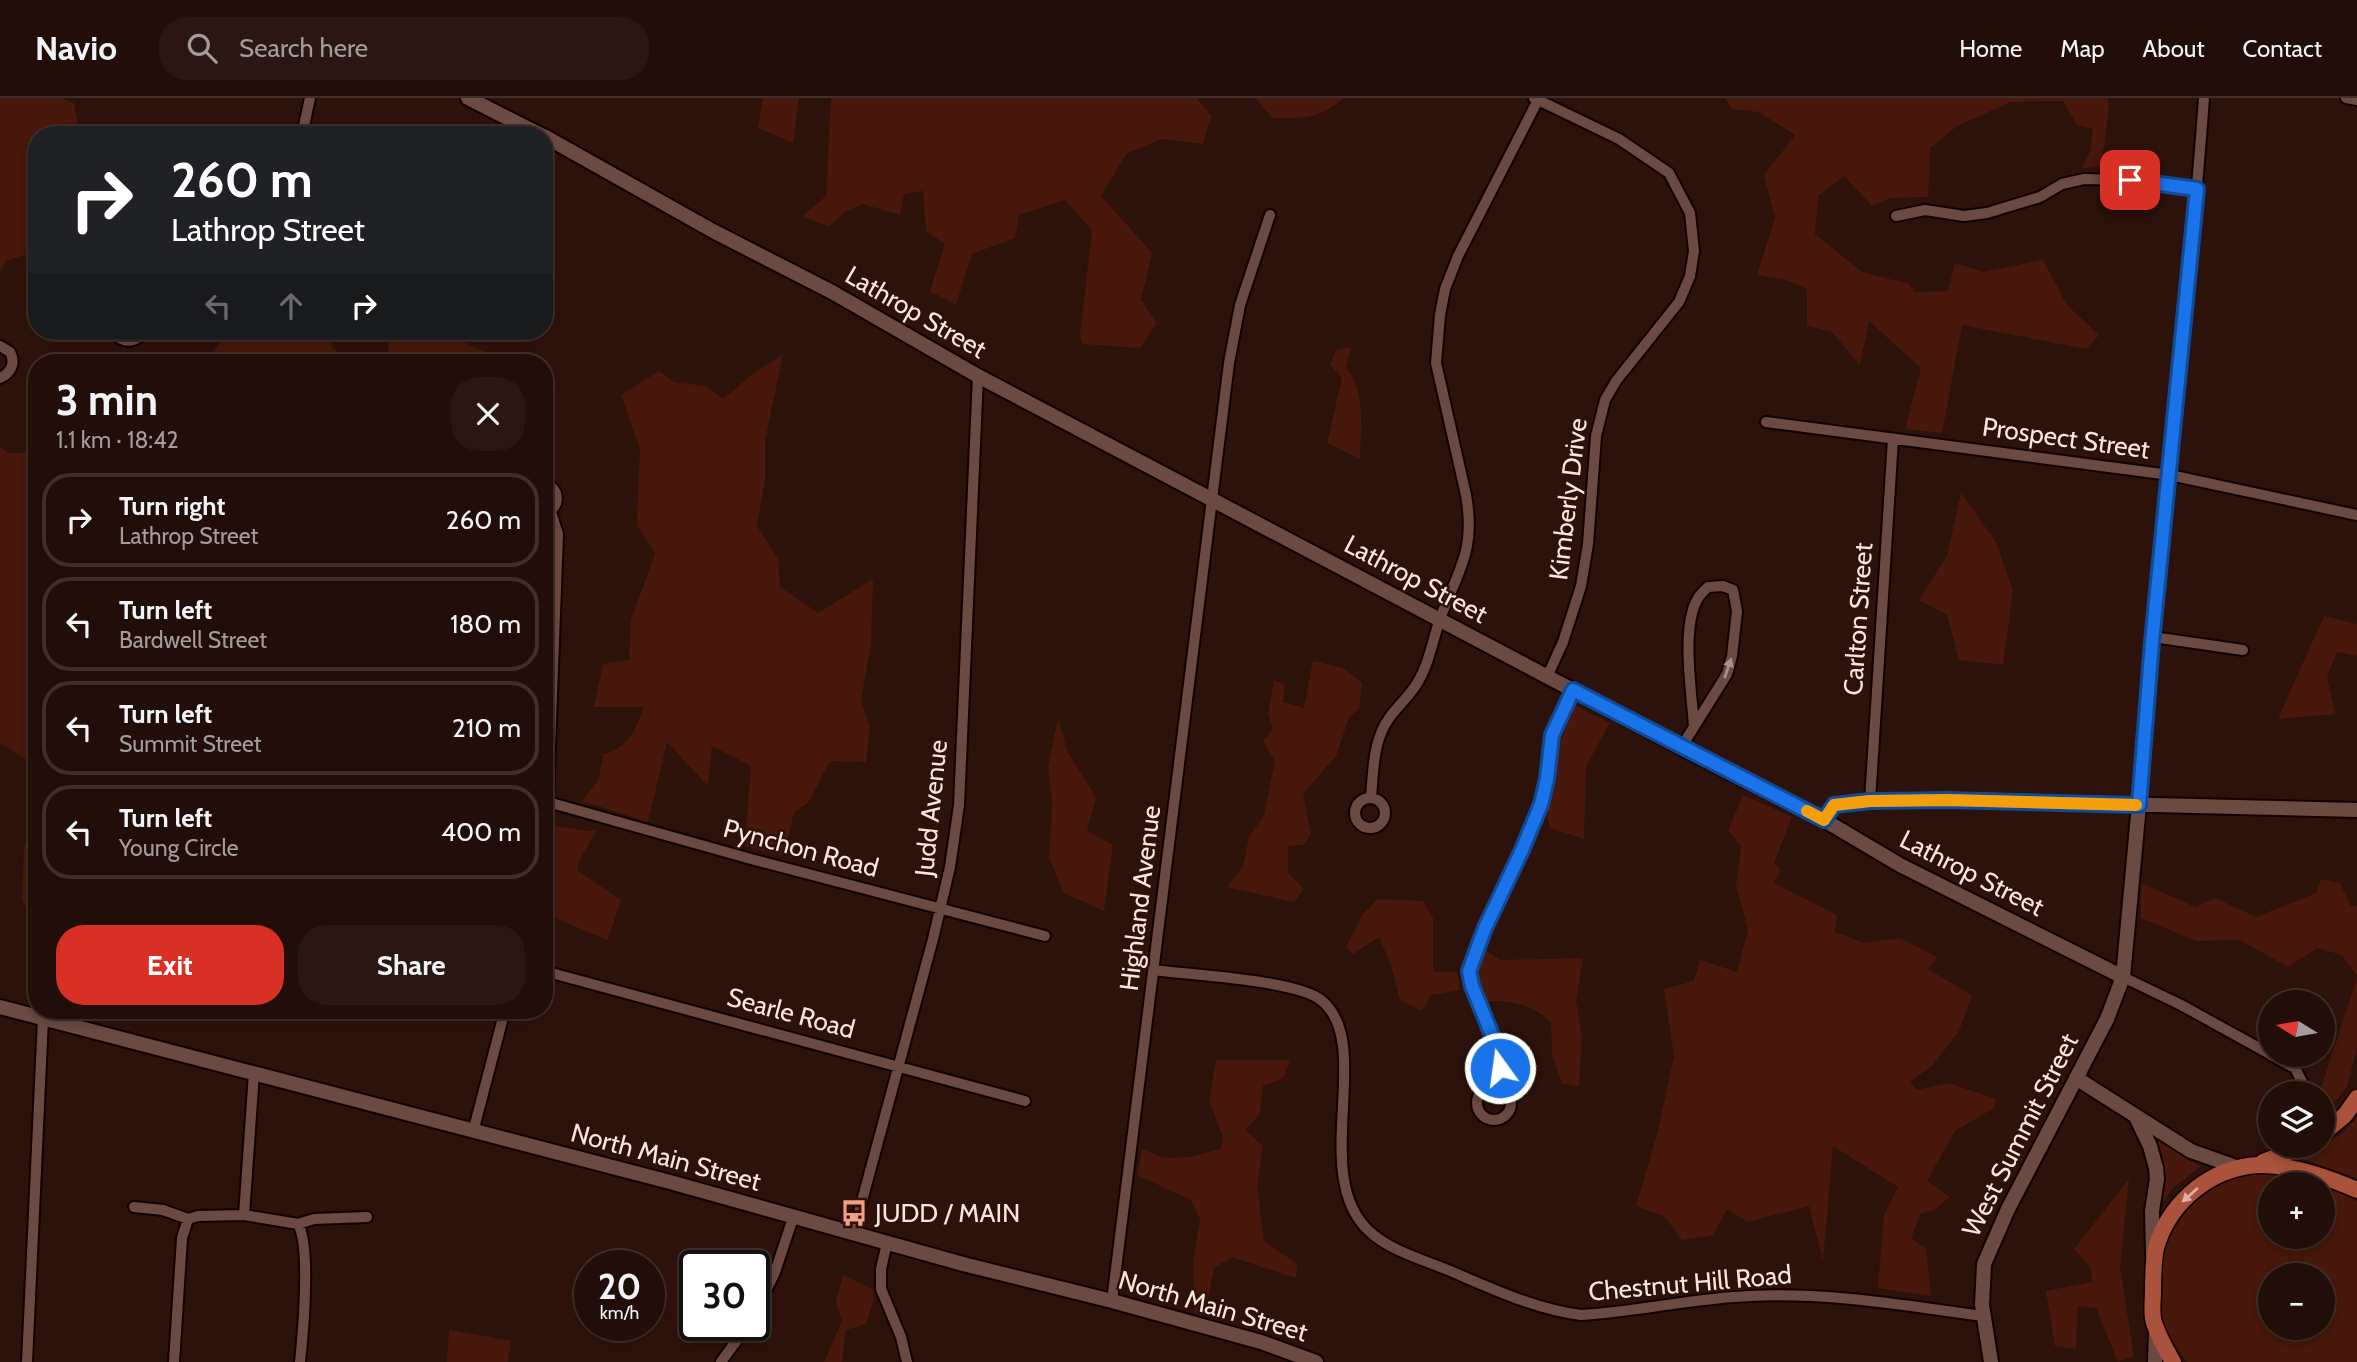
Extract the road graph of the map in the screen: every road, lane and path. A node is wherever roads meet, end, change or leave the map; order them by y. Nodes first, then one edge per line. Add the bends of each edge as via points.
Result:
1 (310, 98) edge
2 (468, 98) edge
3 (2204, 98) edge
4 (2346, 98) edge
5 (1536, 99) edge
6 (2357, 100) edge
7 (304, 126) edge
8 (523, 126) edge
9 (553, 142) edge
10 (2197, 189) junction
11 (1270, 215) dead end
12 (1896, 216) dead end
13 (0, 346) edge
14 (978, 376) junction
15 (0, 378) edge
16 (1766, 422) dead end
17 (1893, 439) junction
18 (2170, 475) junction
19 (553, 488) edge
20 (1212, 500) junction
21 (553, 507) edge
22 (2357, 515) edge
23 (553, 524) edge
24 (1440, 620) junction
25 (2153, 638) junction
26 (2243, 650) dead end
27 (553, 667) edge
28 (1548, 677) junction
29 (1573, 690) junction
30 (1694, 727) junction
31 (1682, 746) junction
32 (1371, 797) dead end
33 (1870, 801) junction
34 (553, 803) edge
35 (2139, 805) junction
36 (2357, 810) edge
37 (1824, 820) junction
38 (941, 908) junction
39 (1045, 936) dead end
40 (1154, 970) junction
41 (553, 973) edge
42 (2123, 977) junction
43 (0, 1007) edge
44 (28, 1015) edge
45 (43, 1019) joint
46 (503, 1019) edge
47 (2258, 1048) edge
48 (899, 1065) junction
49 (254, 1073) junction
50 (2076, 1078) junction
51 (1498, 1086) dead end
52 (2357, 1098) edge
53 (1026, 1101) dead end
54 (2136, 1118) junction
55 (2335, 1123) edge
56 (472, 1132) junction
57 (2271, 1158) edge
58 (2245, 1167) junction
59 (2357, 1190) edge
60 (134, 1207) dead end
61 (244, 1215) junction
62 (367, 1217) dead end
63 (793, 1218) junction
64 (188, 1219) junction
65 (298, 1224) junction
66 (853, 1234) junction
67 (887, 1243) junction
68 (2154, 1262) junction
69 (770, 1282) edge
70 (1112, 1301) junction
71 (1984, 1316) junction
72 (2156, 1328) junction
73 (736, 1341) edge
74 (27, 1362) edge
75 (174, 1362) edge
76 (300, 1362) edge
77 (721, 1362) edge
78 (907, 1362) edge
79 (1317, 1362) edge
80 (1990, 1362) edge
81 (2155, 1362) edge
82 (2173, 1362) edge

1 - 7 street
2 - 8 street, Lathrop Street
3 - 10 street
4 - 6 street
5 - 24 street via 1458,256 1440,315 1436,363 1470,516 1466,556
5 - 28 street, Kimberly Drive via 1619,139 1669,173 1690,214 1694,251 1679,302 1605,400 1596,436 1581,586
9 - 14 street, Lathrop Street
10 - 12 street via 2084,179 1987,214 1925,210
10 - 18 street
11 - 20 street, Highland Avenue via 1234,332
13 - 15 street via 10,352 13,363
14 - 20 street, Lathrop Street
14 - 38 street, Judd Avenue via 959,806
16 - 17 street, Prospect Street
17 - 18 street, Prospect Street
17 - 33 street, Carlton Street
18 - 22 street, Prospect Street
18 - 25 street
19 - 21 street via 558,498
20 - 24 street, Lathrop Street
20 - 40 street, Highland Avenue
23 - 27 street, Pynchon Road via 558,534
24 - 28 street, Lathrop Street
24 - 32 street via 1423,673 1380,735
25 - 26 street
25 - 35 street
28 - 29 street, Lathrop Street
29 - 31 street, Lathrop Street
29 - 51 street via 1552,735 1541,804 1469,971 1494,1040 1500,1068
30 -> 30 street via 1727,674 1732,656 1737,611 1733,590 1723,586 1708,587 1695,605 1688,662
30 - 31 street
31 - 37 street, Lathrop Street
33 - 35 street
33 - 37 street via 1834,805
34 - 38 street, Pynchon Road
35 - 36 street
35 - 42 street, West Summit Street
37 - 42 street, Lathrop Street via 1900,865
38 - 39 street, Pynchon Road
38 - 48 street, Judd Avenue
40 - 70 street, Highland Avenue
40 - 71 street, Chestnut Hill Road via 1283,986 1323,1001 1341,1033 1343,1187 1355,1213 1371,1233 1389,1245 1492,1289 1564,1314 1581,1315 1748,1296 1799,1295 1867,1299
41 - 48 street, Searle Road
42 - 47 street, Lathrop Street
42 - 50 street, West Summit Street
43 - 44 street, North Main Street
45 - 49 street, North Main Street
45 - 74 street
46 - 56 street
48 - 53 street, Searle Road
48 - 66 street, Judd Avenue
49 - 56 street, North Main Street
49 - 61 street
50 - 54 street
50 - 71 street, West Summit Street via 1987,1252 1981,1295
52 - 55 main road
54 - 58 street via 2191,1151
54 - 68 street via 2156,1168
56 - 63 street, North Main Street
57 - 58 main road
58 - 59 main road via 2291,1169
58 -> 68 main road via 2213,1177 2188,1195 2163,1232
60 - 64 street
61 - 64 street
61 - 65 street
62 - 65 street
63 - 66 street, North Main Street
63 - 69 street
64 - 75 street via 182,1238
65 - 76 street via 304,1256
66 - 67 street, North Main Street
67 - 70 street, North Main Street
67 - 78 street via 881,1289
68 - 72 main road via 2152,1314
70 - 79 street, North Main Street
71 - 80 street, West Summit Street
72 - 81 street
72 - 82 main road
73 - 77 street

